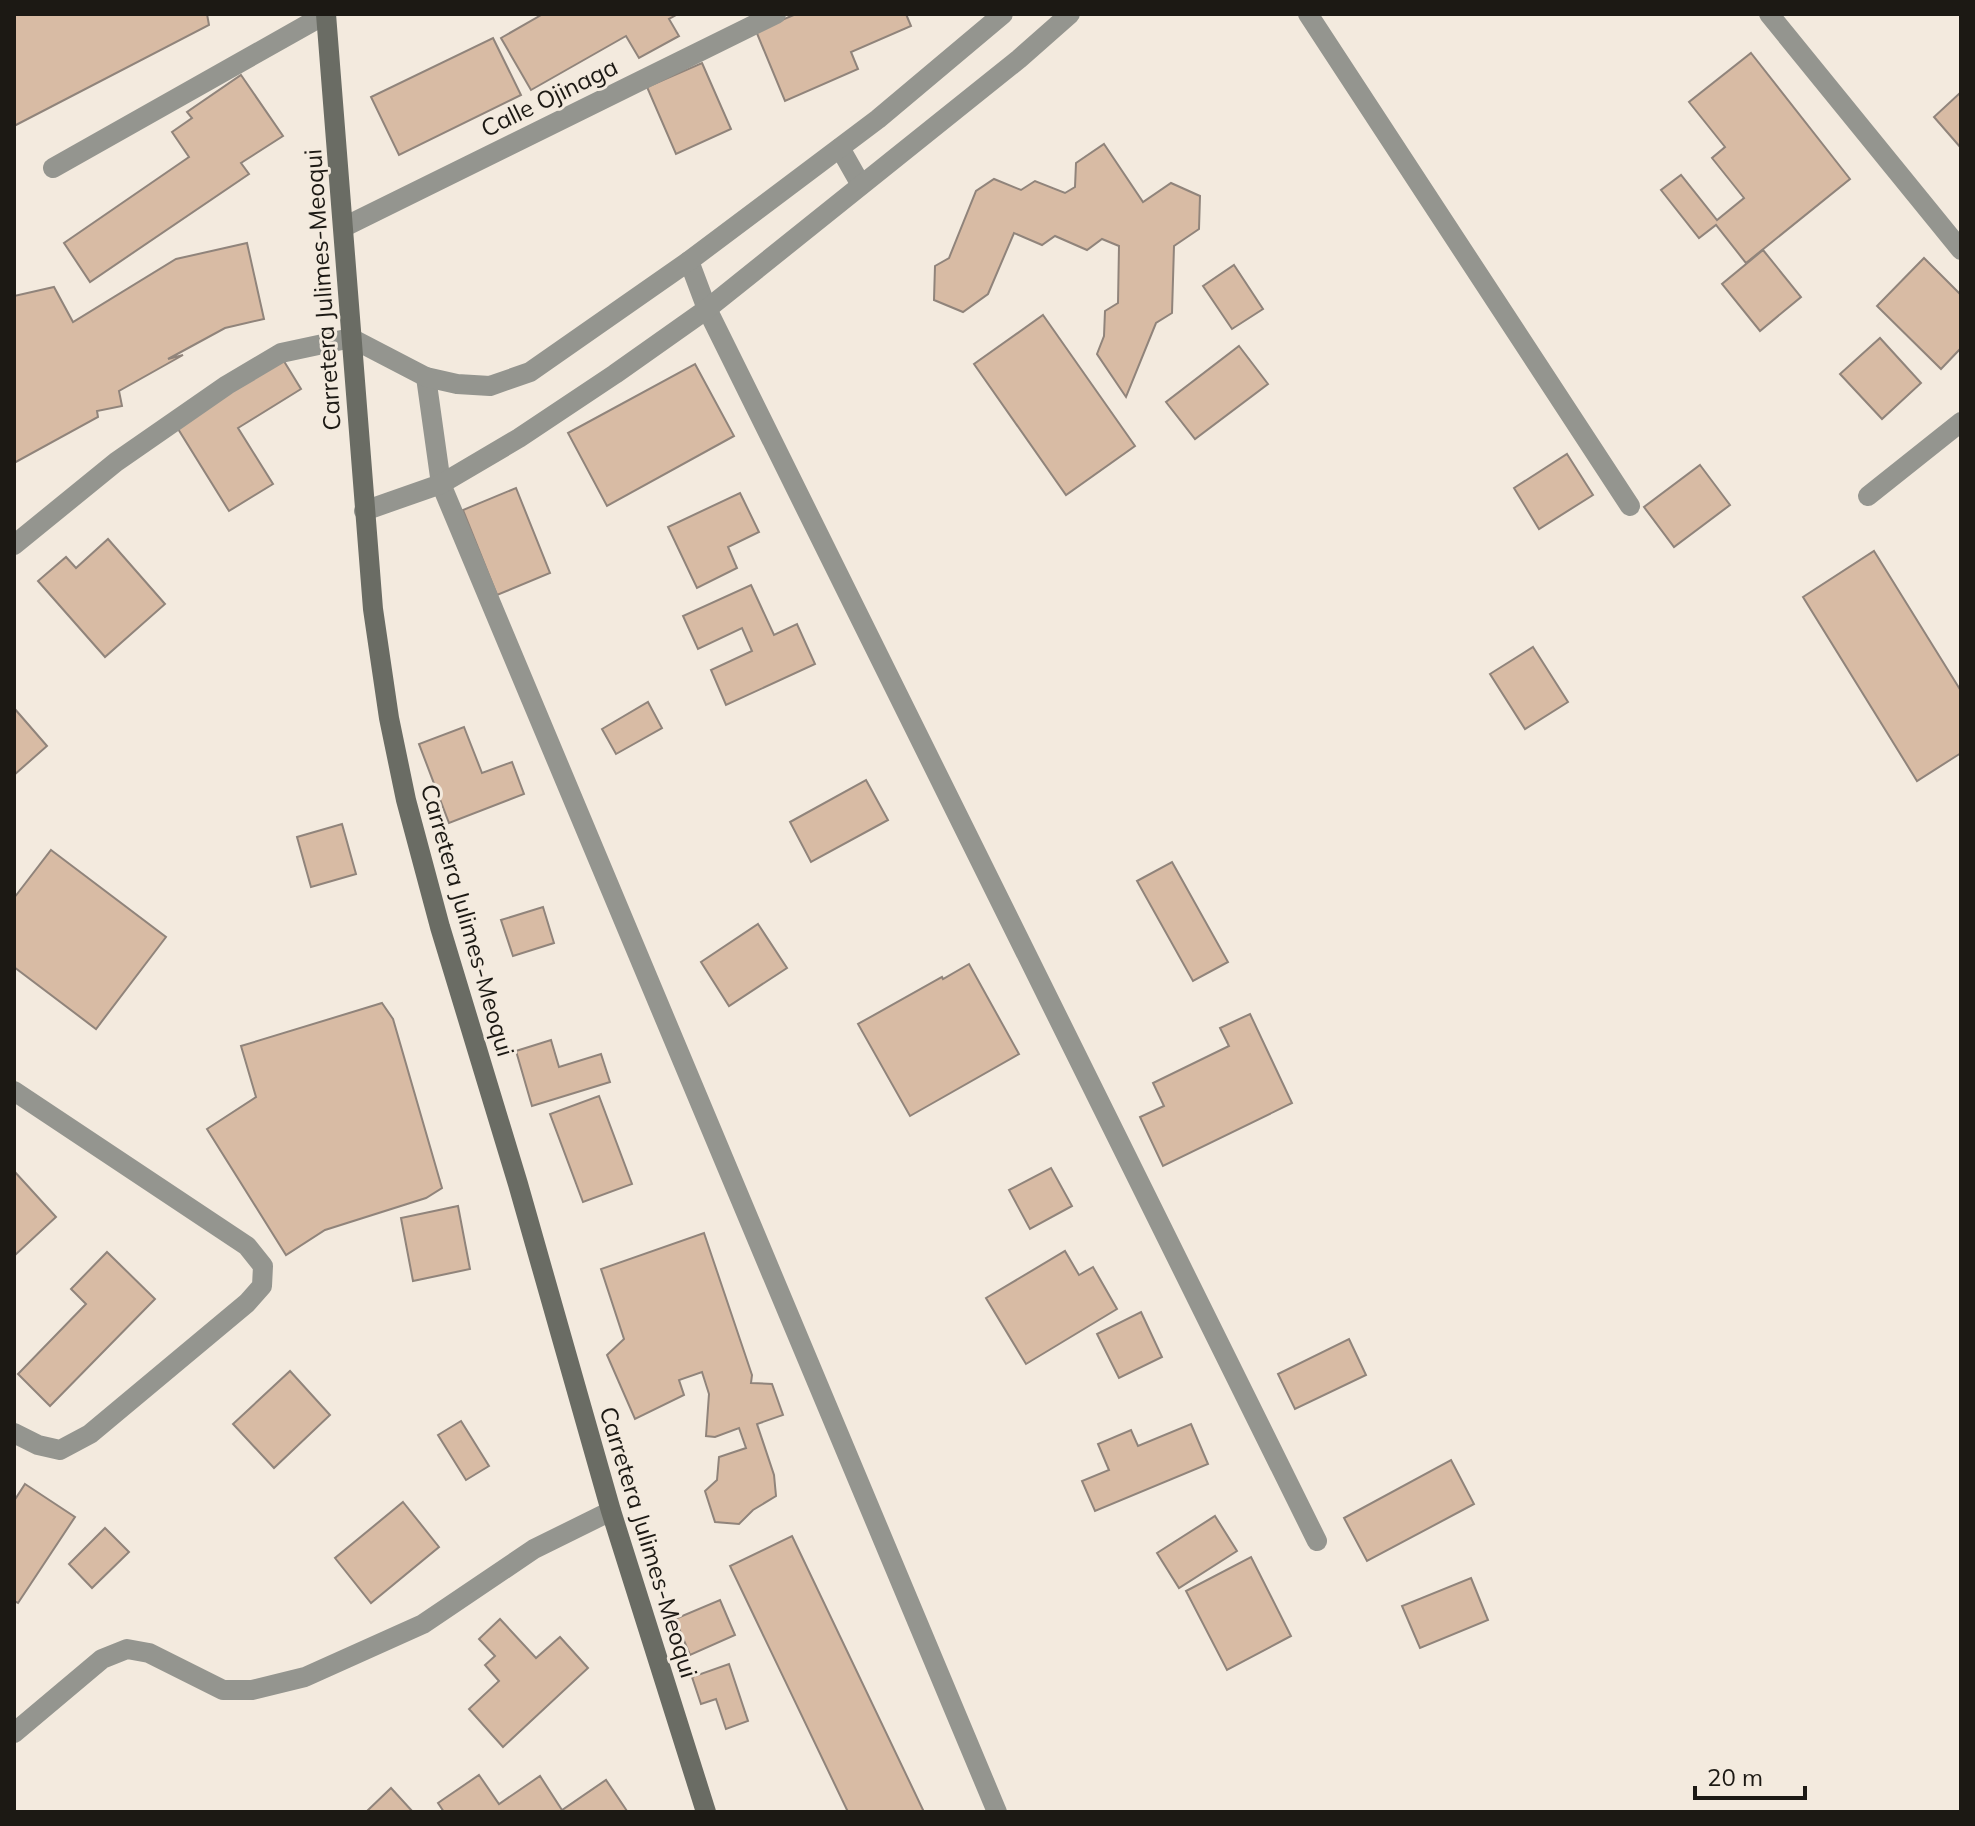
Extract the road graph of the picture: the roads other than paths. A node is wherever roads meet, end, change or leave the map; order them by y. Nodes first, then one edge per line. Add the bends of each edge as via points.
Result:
1 (326, 14) edge
2 (776, 14) edge
3 (1003, 14) edge
4 (1070, 14) edge
5 (1308, 14) edge
6 (1769, 14) edge
7 (840, 148) junction
8 (53, 168) dead end
9 (861, 185) junction
10 (344, 227) junction
11 (1961, 250) edge
12 (689, 261) junction
13 (707, 309) junction
14 (351, 338) junction
15 (426, 377) junction
16 (1961, 422) edge
17 (441, 484) junction
18 (1868, 496) dead end
19 (1630, 506) dead end
20 (364, 511) junction
21 (14, 545) edge
22 (14, 1091) edge
23 (14, 1433) edge
24 (611, 1511) junction
25 (1317, 1541) dead end
26 (14, 1733) edge
27 (706, 1812) edge
28 (997, 1812) edge

1 - 8 street
1 - 10 main road, Carretera Julimes-Meoqui
2 - 10 street, Calle Ojinaga
3 - 7 street
4 - 9 street
5 - 19 street
6 - 11 street
7 - 9 street
7 - 12 street
9 - 13 street
10 - 14 main road, Carretera Julimes-Meoqui
12 - 13 street
12 - 15 street via 530,372 490,386
13 - 17 street via 531,430
13 - 25 street
14 - 15 street
14 - 20 main road, Carretera Julimes-Meoqui
14 - 21 street via 281,353 227,385 116,462
15 - 17 street
16 - 18 street
17 - 20 street
17 - 28 street
20 - 24 main road, Carretera Julimes-Meoqui via 375,625 406,800
22 - 23 street via 247,1246 263,1266 262,1286 247,1303 90,1434 60,1450
24 - 26 street via 534,1549 423,1624 305,1677 252,1690 223,1690 149,1653 127,1649 102,1659
24 - 27 main road, Carretera Julimes-Meoqui

